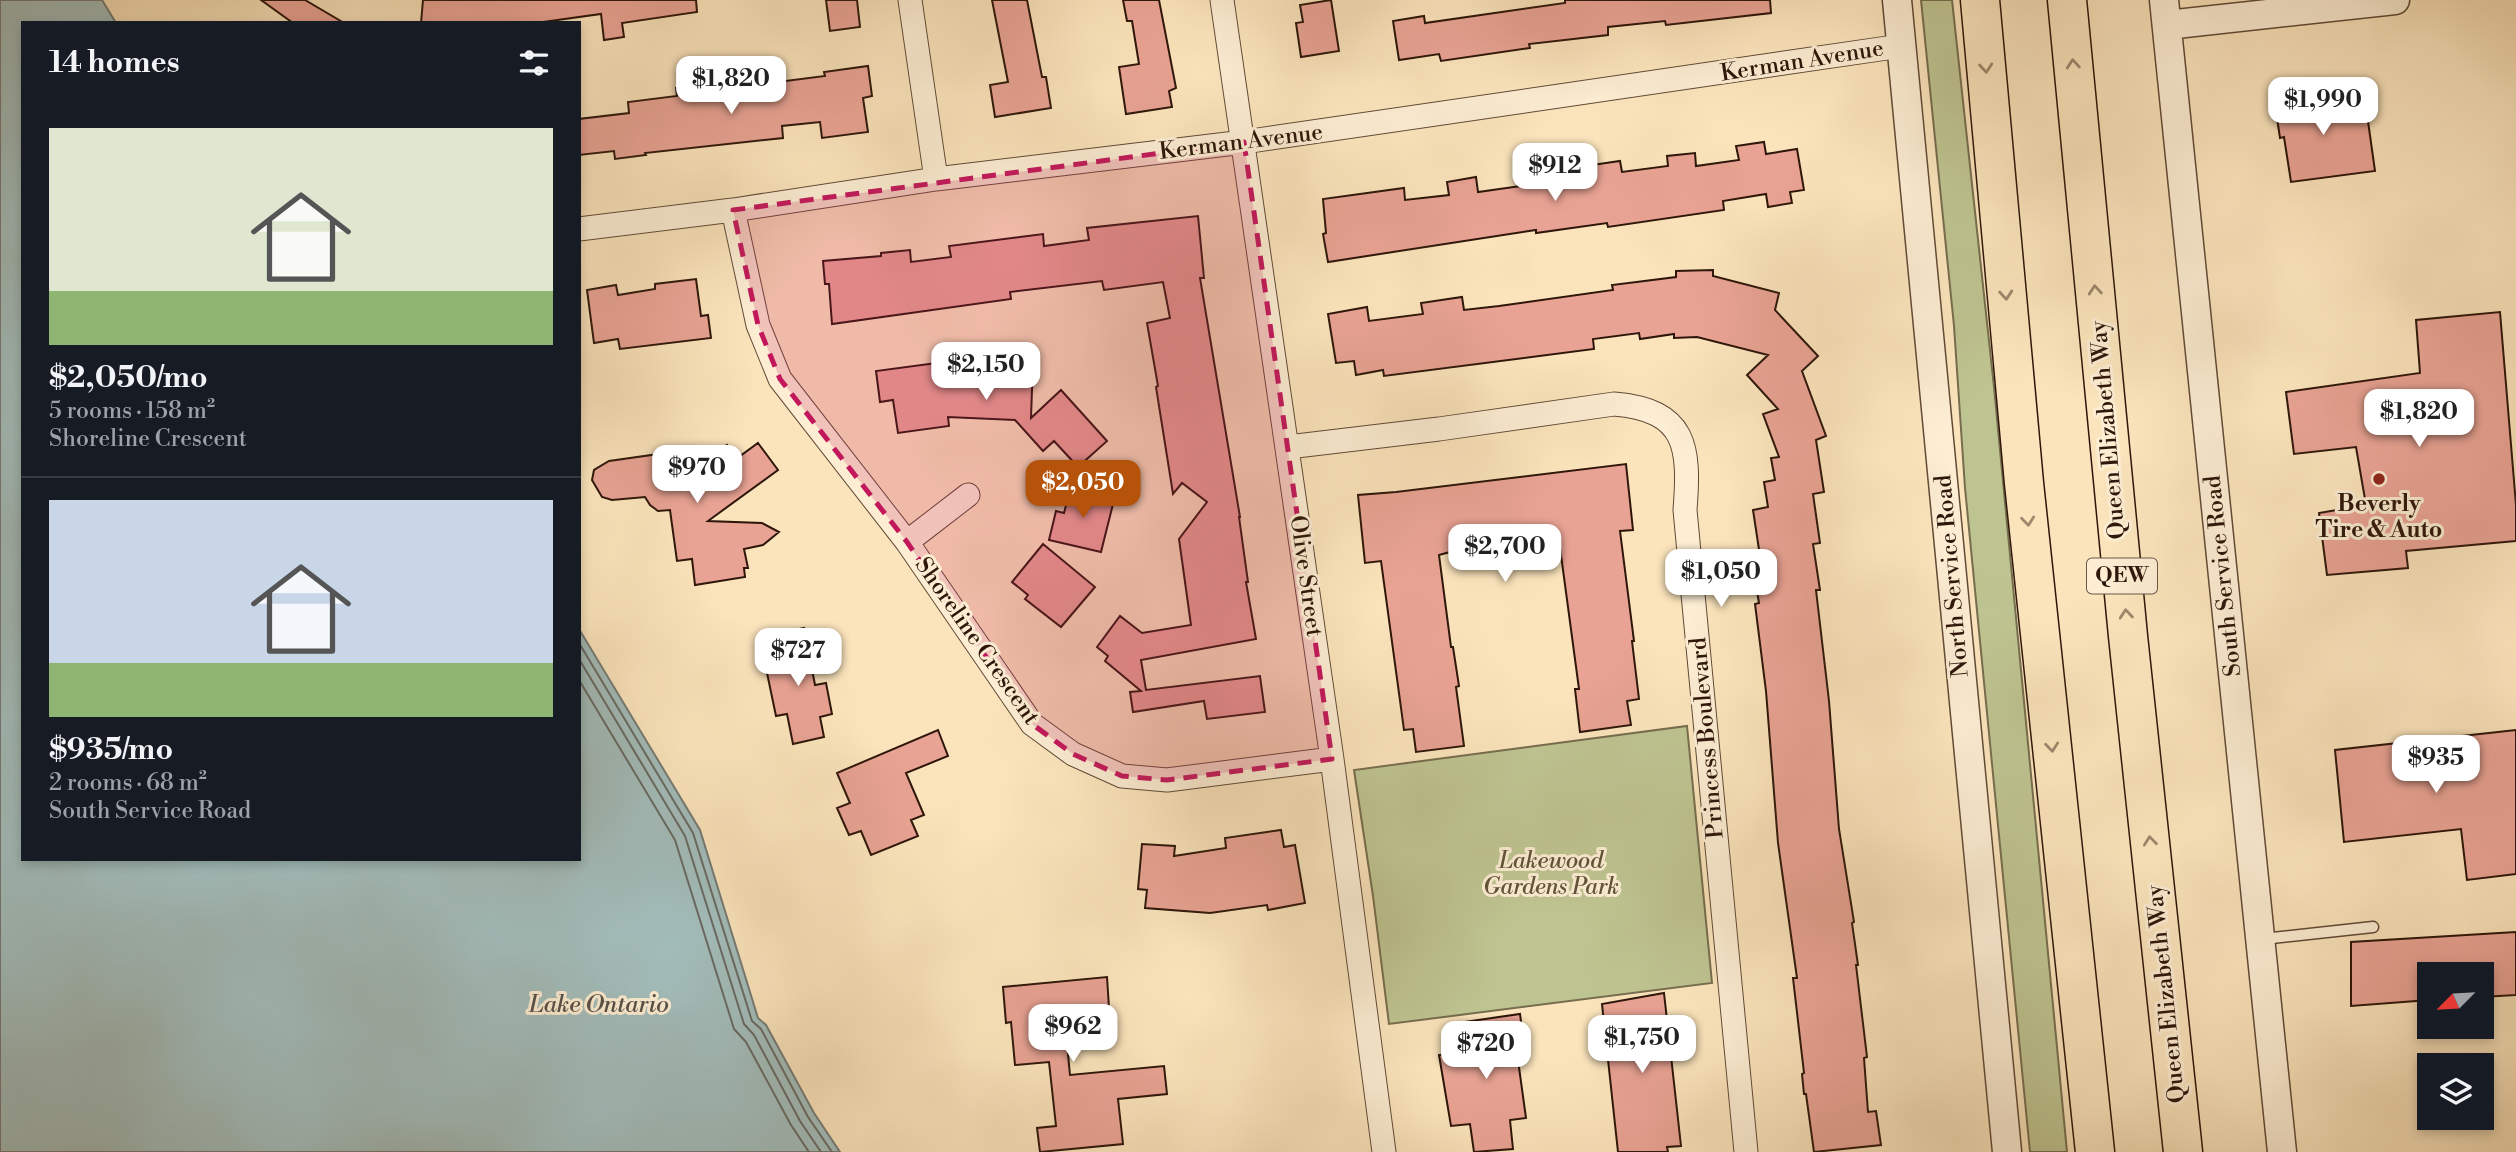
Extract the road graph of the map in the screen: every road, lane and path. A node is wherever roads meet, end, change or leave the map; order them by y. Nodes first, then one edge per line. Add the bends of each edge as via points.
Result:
1 (910, 0) edge
2 (1222, 0) edge
3 (1897, 0) edge
4 (1980, 0) edge
5 (2067, 0) edge
6 (2395, 0) edge
7 (2165, 12) edge
8 (1901, 46) junction
9 (1244, 142) junction
10 (936, 179) junction
11 (733, 210) junction
12 (581, 229) edge
13 (1288, 447) junction
14 (968, 495) dead end
15 (907, 542) junction
16 (1332, 760) junction
17 (2373, 927) dead end
18 (2260, 940) junction
19 (1384, 1152) edge
20 (1746, 1152) edge
21 (2007, 1152) edge
22 (2095, 1152) edge
23 (2183, 1152) edge
24 (2282, 1152) edge

1 - 10 street
2 - 9 street, Olive Street
3 - 8 street, North Service Road
4 -> 22 highway via 2024,483
23 -> 5 highway, Queen Elizabeth Way / QEW
6 - 7 street
7 - 18 street, South Service Road
8 - 9 street, Kerman Avenue
8 - 21 street, North Service Road
9 - 10 street, Kerman Avenue
9 - 13 street, Olive Street
10 - 11 street, Kerman Avenue
11 - 12 street, Kerman Avenue
11 - 15 street, Shoreline Crescent via 758,325 780,379
13 - 16 street, Olive Street
13 - 20 street, Princess Boulevard via 1614,404 1640,406 1677,431 1688,471 1685,510
14 - 15 street, Shoreline Crescent
15 - 16 street, Shoreline Crescent via 1032,724 1073,754 1122,776 1167,780
16 - 19 street, Olive Street
17 - 18 lane
18 - 24 street, South Service Road

